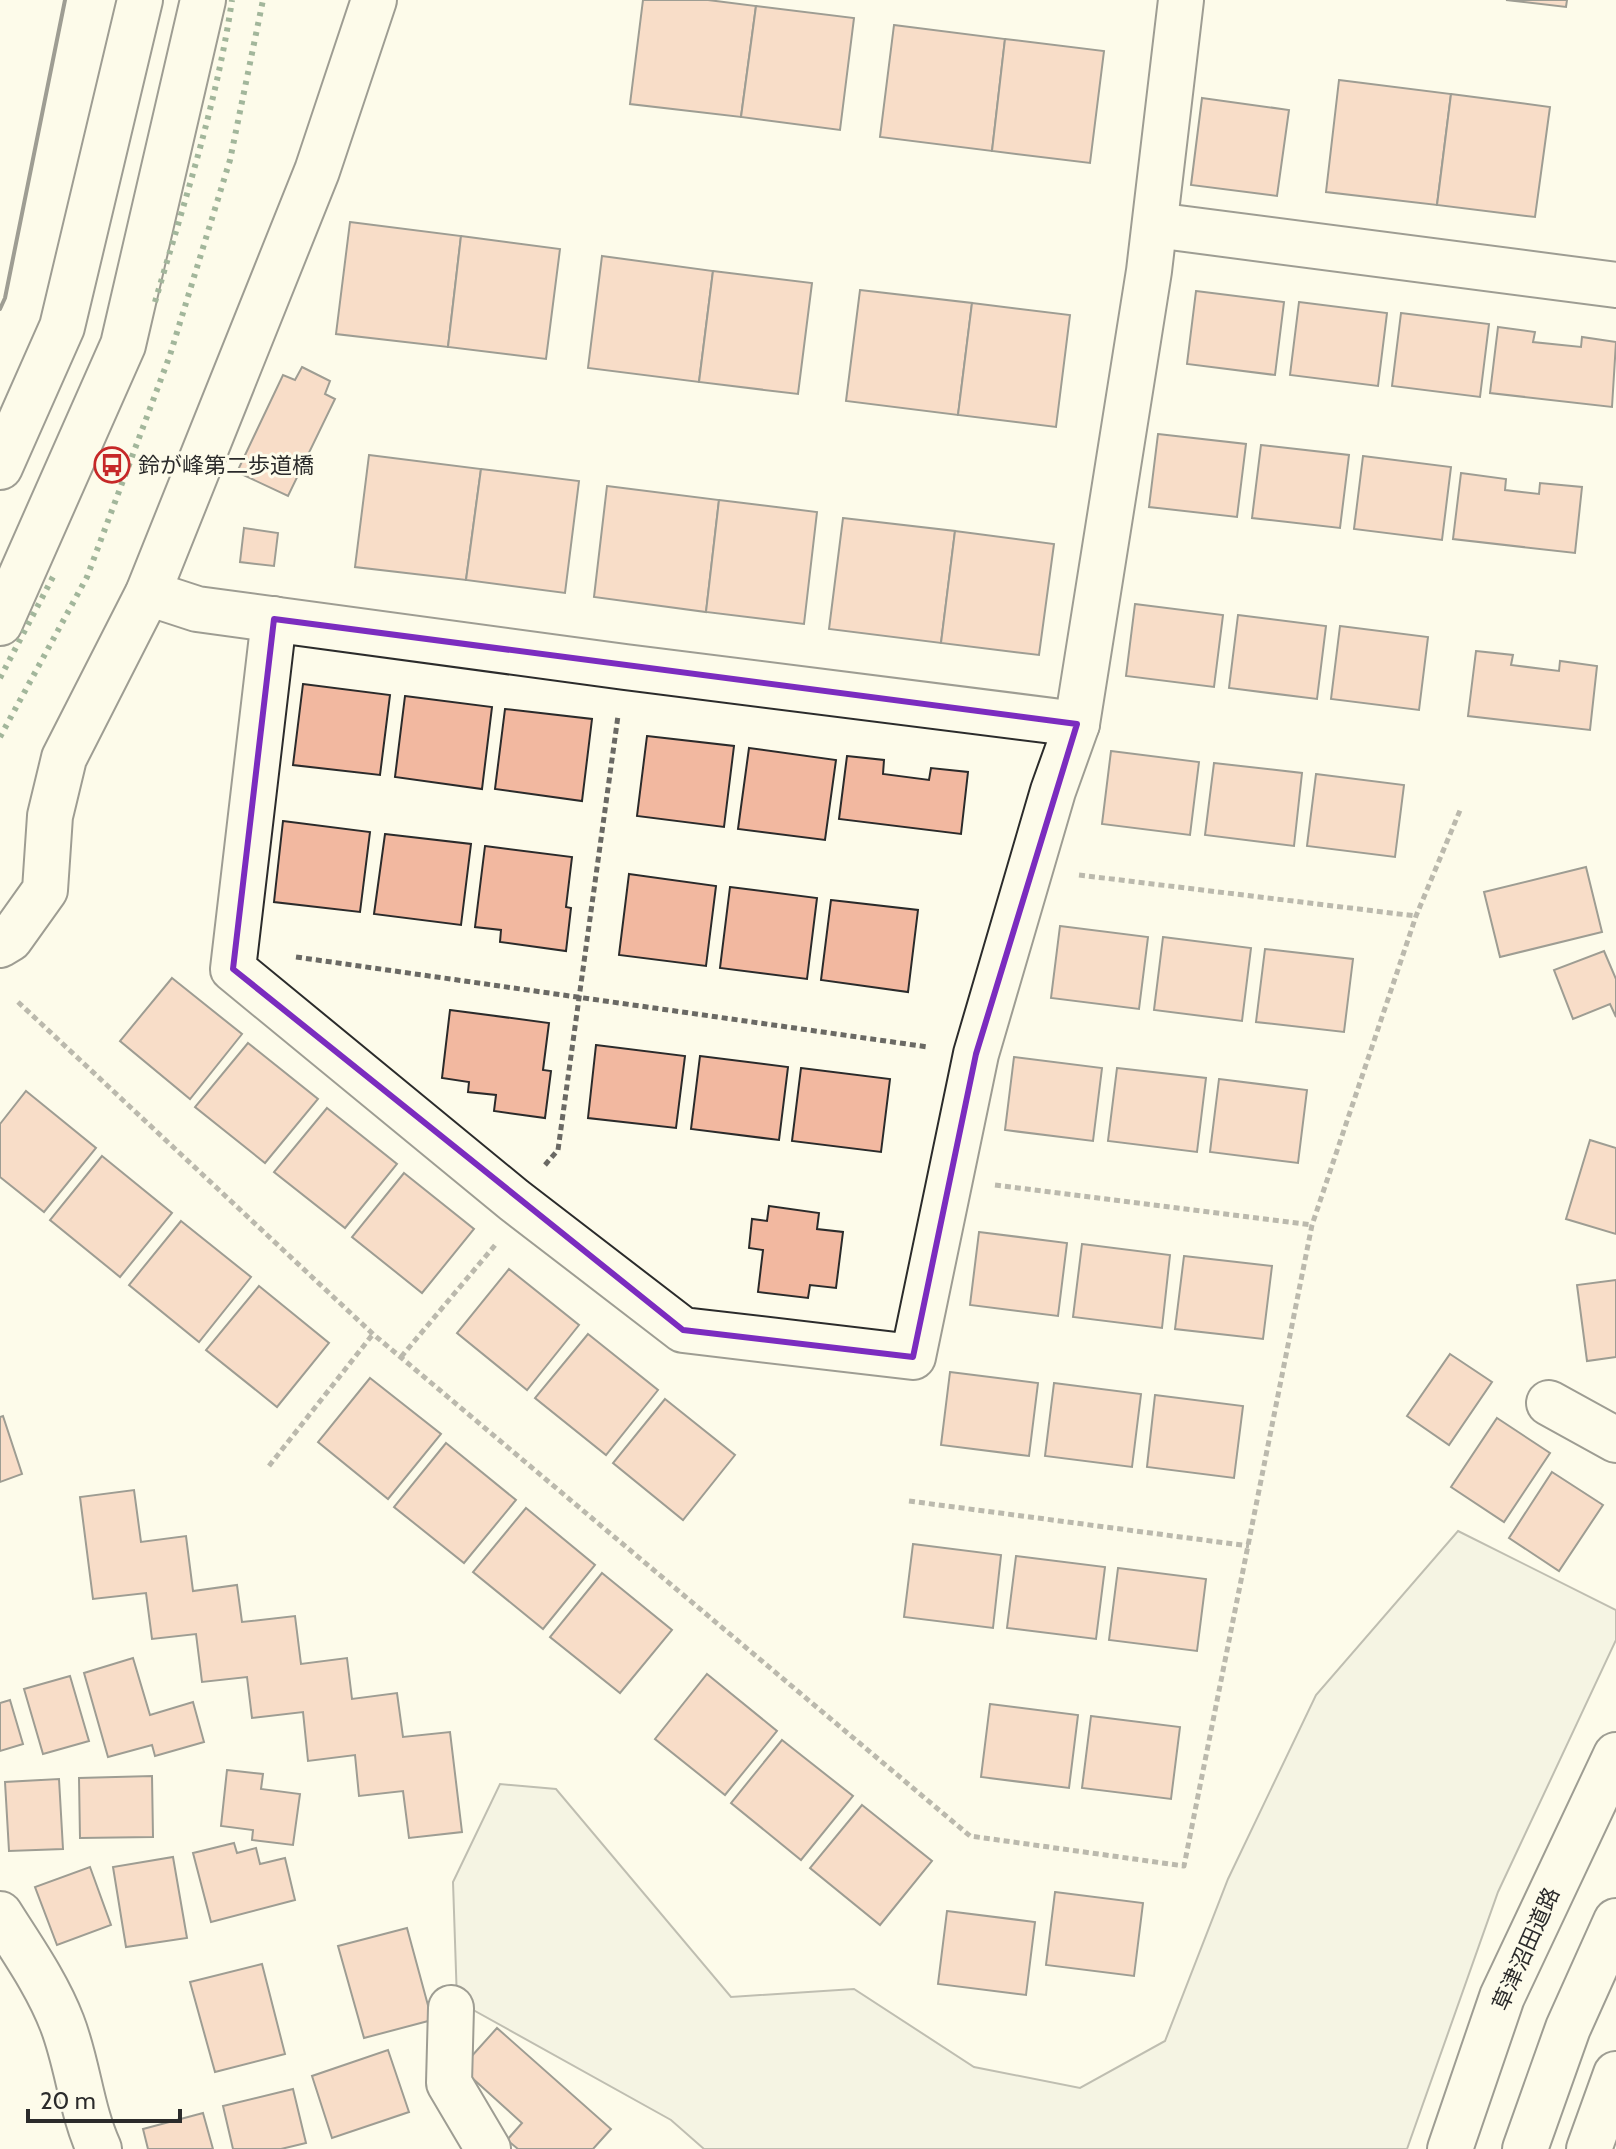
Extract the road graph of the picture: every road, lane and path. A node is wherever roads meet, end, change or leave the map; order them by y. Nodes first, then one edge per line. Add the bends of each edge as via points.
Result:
1 (140, 0) edge
2 (203, 0) edge
3 (374, 0) edge
4 (1181, 0) edge
5 (1155, 225) junction
6 (1616, 285) edge
7 (0, 467) edge
8 (148, 593) junction
9 (274, 619) junction
10 (0, 623) edge
11 (625, 667) junction
12 (1077, 724) junction
13 (1461, 808) dead end
14 (1031, 869) junction
15 (1416, 916) junction
16 (0, 945) edge
17 (236, 948) junction
18 (579, 997) junction
19 (18, 1002) dead end
20 (976, 1054) junction
21 (950, 1179) junction
22 (520, 1204) junction
23 (1312, 1225) junction
24 (373, 1334) junction
25 (401, 1357) junction
26 (1549, 1403) dead end
27 (1616, 1440) edge
28 (269, 1466) dead end
29 (909, 1501) dead end
30 (1249, 1546) junction
31 (1616, 1755) edge
32 (0, 1914) edge
33 (1616, 1921) edge
34 (451, 2008) dead end
35 (1616, 2074) edge
36 (99, 2149) edge
37 (488, 2149) edge
38 (1450, 2149) edge
39 (1525, 2149) edge
40 (1589, 2149) edge

1 - 7 street via 62,327
2 - 10 street via 123,345
3 - 8 street via 317,171
4 - 5 street
5 - 6 street
5 - 12 street
8 - 9 street via 197,609
8 - 16 street via 64,758 50,816 45,890
9 - 11 street
9 - 17 street
11 - 12 street
11 - 18 path
12 - 14 street
13 - 15 path
14 - 15 path
14 - 20 street
15 - 23 path
17 - 18 path
17 - 22 street via 233,969
18 - 20 path
18 - 22 path via 558,1150
19 - 24 path
20 - 21 street
21 - 22 street via 913,1357 683,1330
21 - 23 path
22 - 25 path
23 - 30 path
24 - 25 path
24 - 28 path
25 - 30 path via 970,1836 1184,1866
26 - 27 street
29 - 30 path
31 - 38 street, 草津沼田道路 via 1502,1997
32 - 36 street via 52,1999
33 - 39 street via 1568,2028
34 - 37 street via 449,2083
35 - 40 street

